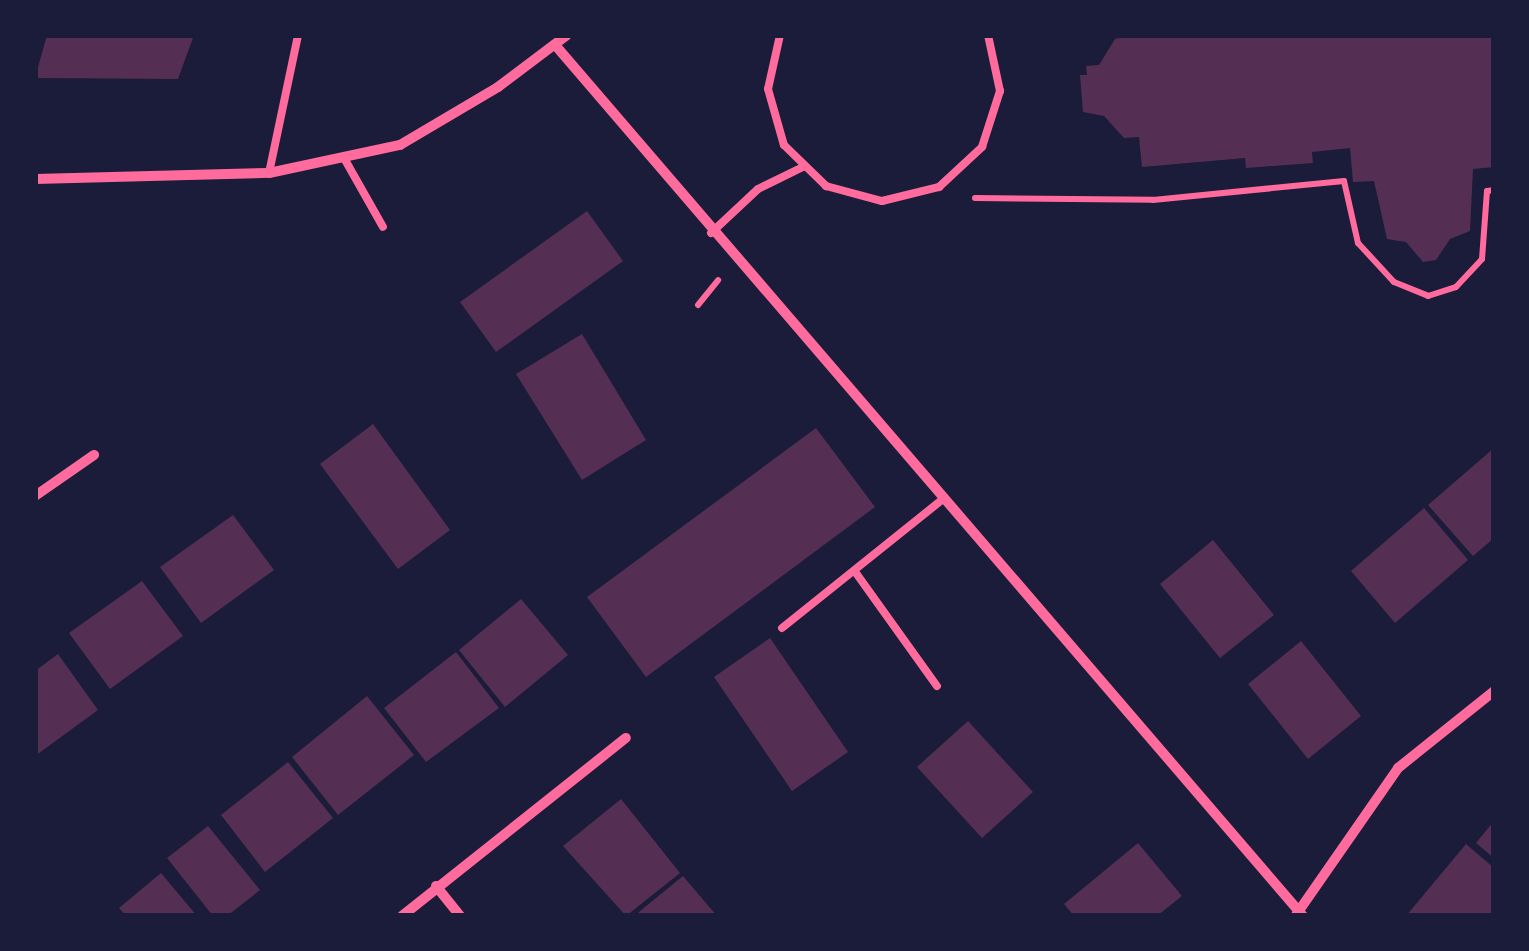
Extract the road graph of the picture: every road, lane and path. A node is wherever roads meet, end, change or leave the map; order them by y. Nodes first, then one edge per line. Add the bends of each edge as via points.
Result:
1 (298, 35) edge
2 (567, 35) edge
3 (780, 35) edge
4 (988, 35) edge
5 (556, 46) junction
6 (344, 158) junction
7 (803, 168) junction
8 (270, 174) junction
9 (35, 179) edge
10 (1494, 190) edge
11 (912, 198) junction
12 (382, 228) dead end
13 (711, 233) junction
14 (94, 455) dead end
15 (35, 496) edge
16 (943, 499) junction
17 (856, 574) junction
18 (782, 628) dead end
19 (937, 686) dead end
20 (1494, 691) edge
21 (626, 738) dead end
22 (436, 886) junction
23 (1299, 914) edge
24 (402, 916) edge
25 (460, 916) edge

1 - 8 lane
2 - 5 street
3 - 7 lane via 769,74 773,118
4 - 11 lane via 1000,91 995,120 964,170
5 - 6 street via 400,145
5 - 13 street
6 - 8 street
6 - 12 lane
7 - 11 lane via 853,197
7 - 13 lane via 758,189
8 - 9 street
10 - 11 path via 1487,191 1482,259 1456,287 1428,296 1394,282 1358,244 1344,181 1153,200
13 - 16 street
14 - 15 street
16 - 17 lane
16 - 23 street
17 - 18 lane
17 - 19 lane
20 - 23 street via 1398,768
21 - 22 street
22 - 24 street
22 - 25 street

